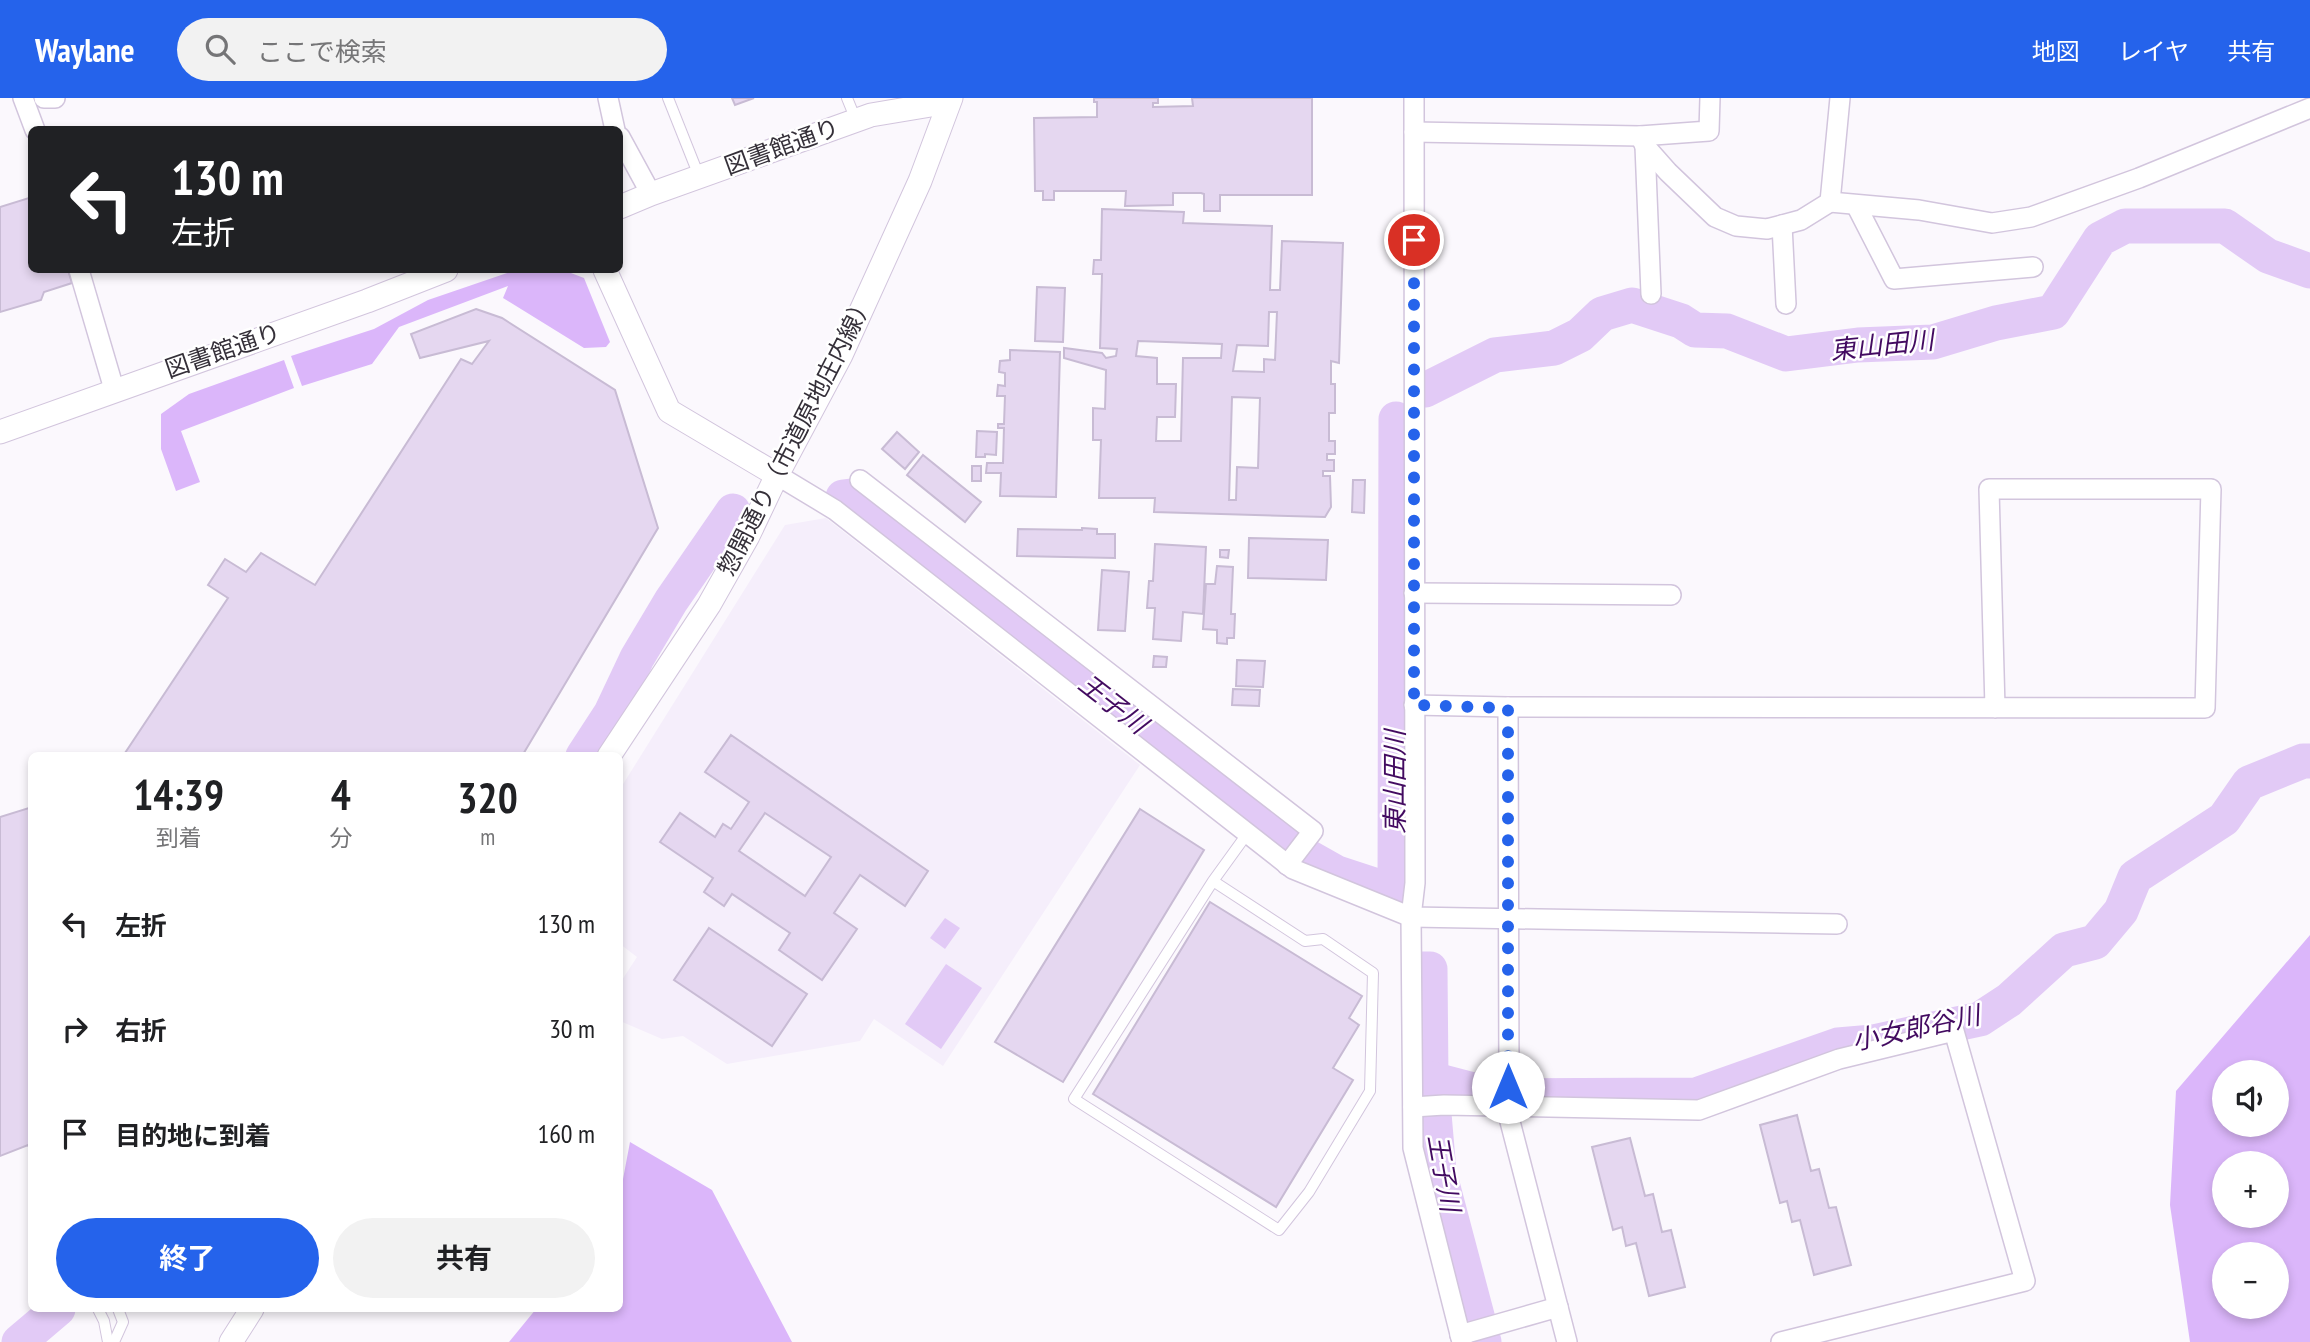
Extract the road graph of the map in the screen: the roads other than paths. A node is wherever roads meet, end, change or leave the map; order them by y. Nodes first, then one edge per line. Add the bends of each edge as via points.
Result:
1 (23, 98) edge
2 (44, 98) edge
3 (55, 98) edge
4 (608, 98) edge
5 (668, 98) edge
6 (848, 98) edge
7 (1414, 98) edge
8 (1710, 98) edge
9 (1839, 98) edge
10 (950, 100) edge
11 (2310, 108) edge
12 (856, 120) junction
13 (34, 126) edge
14 (614, 126) edge
15 (1414, 132) junction
16 (1642, 141) junction
17 (623, 143) edge
18 (699, 176) junction
19 (651, 194) junction
20 (1830, 202) junction
21 (1856, 205) junction
22 (623, 206) edge
23 (1782, 225) junction
24 (2033, 267) dead end
25 (80, 273) edge
26 (438, 273) edge
27 (607, 273) edge
28 (1651, 294) dead end
29 (1786, 304) dead end
30 (114, 389) junction
31 (0, 432) edge
32 (777, 475) junction
33 (860, 480) dead end
34 (1413, 593) junction
35 (1671, 595) dead end
36 (1414, 705) junction
37 (1508, 708) junction
38 (1995, 708) junction
39 (612, 752) edge
40 (1247, 834) junction
41 (1288, 864) junction
42 (1213, 881) junction
43 (1410, 917) junction
44 (1507, 919) junction
45 (1838, 925) dead end
46 (1507, 1097) junction
47 (1416, 1107) junction
48 (1558, 1307) junction
49 (100, 1312) edge
50 (119, 1312) edge
51 (250, 1312) edge
52 (1831, 1336) edge
53 (1463, 1337) edge
54 (108, 1342) edge
55 (114, 1342) edge
56 (231, 1342) edge
57 (1567, 1342) edge
58 (1781, 1342) edge

1 - 13 street
2 - 3 street
4 - 14 street
5 - 18 lane
6 - 12 lane
7 - 15 street
8 - 16 street via 1709,131
9 - 20 street
10 - 12 street, 図書館通り
10 - 32 street, 惣開通り（市道原地庄内線） via 920,181 841,355
11 - 21 street via 2031,217 1992,223
12 - 18 street, 図書館通り
15 - 16 street
15 - 34 street
16 - 23 street via 1715,217 1736,226 1768,229
16 - 28 street
17 - 19 street
18 - 19 street, 図書館通り
19 - 22 street, 図書館通り
20 - 21 street
20 - 23 street via 1801,220
21 - 24 street via 1894,279
23 - 29 street
25 - 30 street
26 - 30 street, 図書館通り
27 - 32 street via 669,411
30 - 31 street, 図書館通り
32 - 39 street, 惣開通り（市道原地庄内線） via 709,605
32 - 40 street via 835,510
33 - 41 street via 1313,831
34 - 35 street
34 - 36 street
36 - 37 street
36 - 43 street via 1415,883
37 - 38 street
37 - 44 street
38 - 38 street via 2205,708 2211,489 1989,489
40 - 41 street
40 - 42 lane
41 - 43 street
42 - 42 lane via 1306,941 1323,939 1373,973 1370,1091 1309,1192 1279,1230 1074,1099
43 - 44 street
43 - 47 street
44 - 45 street
44 - 46 street
46 - 47 street
46 - 48 street
46 - 52 street via 1699,1110 1839,1059 1954,1031 2025,1280
47 - 53 street via 1413,1148
48 - 53 street
48 - 57 street
49 - 54 lane
50 - 55 lane via 123,1322
51 - 56 street
52 - 58 street

